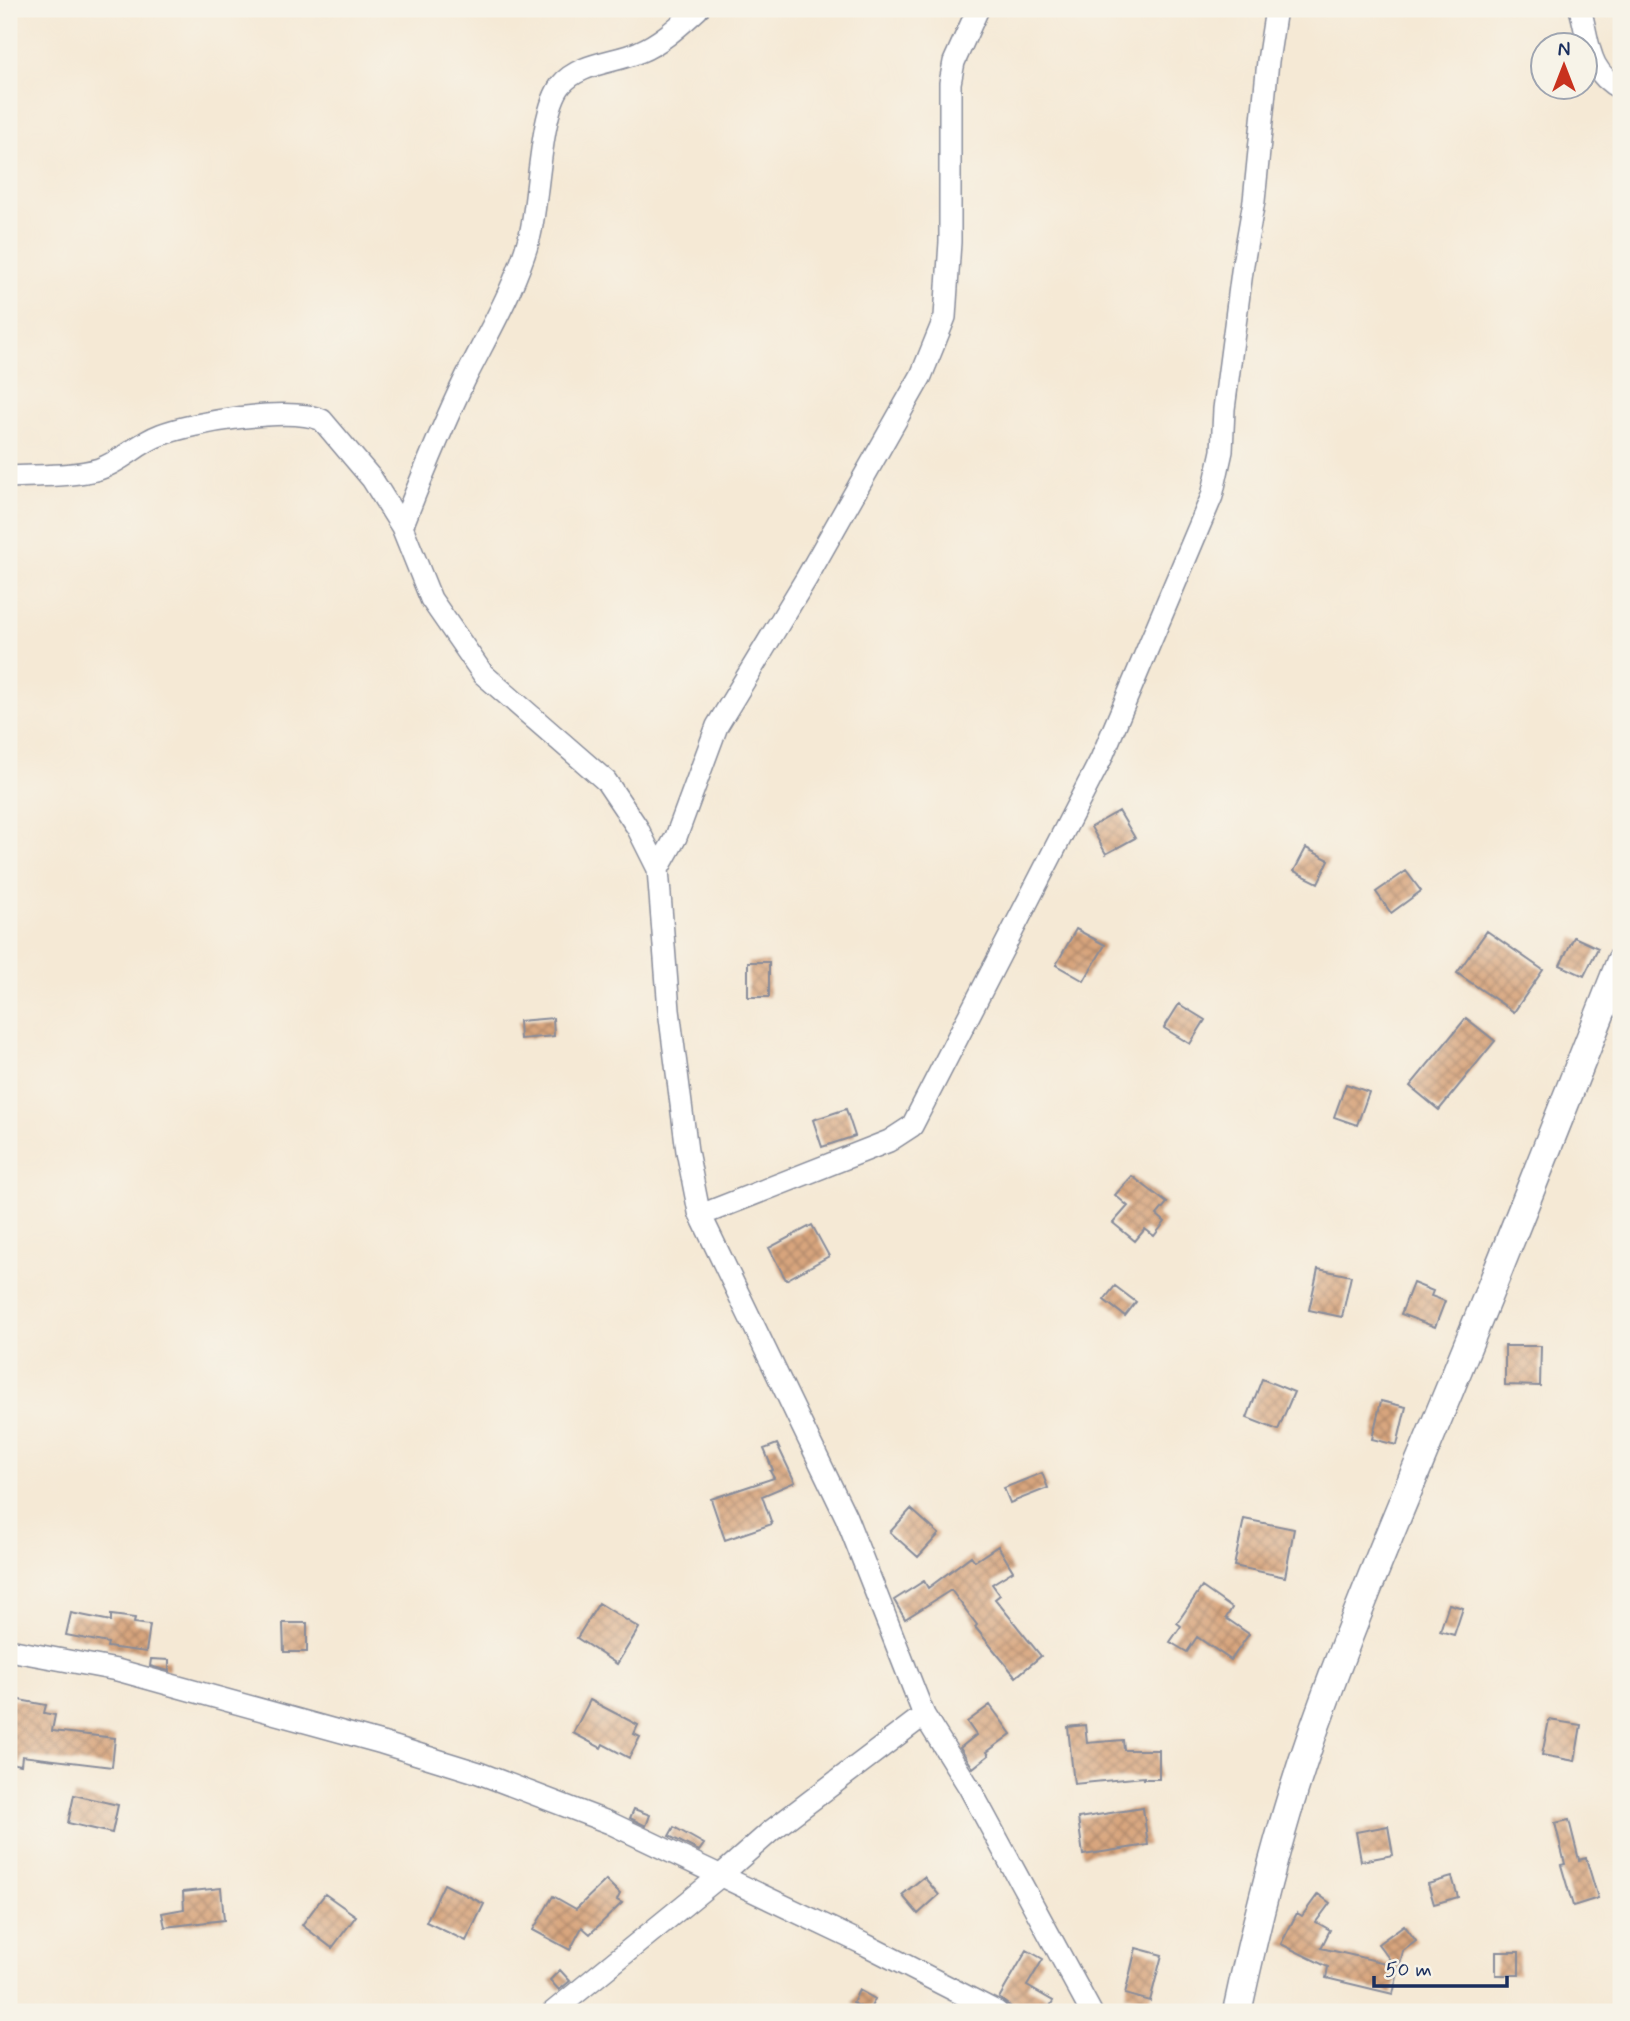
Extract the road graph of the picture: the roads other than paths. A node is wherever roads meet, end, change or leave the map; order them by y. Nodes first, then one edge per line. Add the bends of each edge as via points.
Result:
1 (698, 9) edge
2 (978, 9) edge
3 (1276, 9) edge
4 (1580, 9) edge
5 (1621, 89) edge
6 (9, 477) edge
7 (402, 527) junction
8 (658, 869) junction
9 (1621, 961) edge
10 (701, 1215) junction
11 (9, 1650) edge
12 (924, 1715) junction
13 (720, 1876) junction
14 (553, 2012) edge
15 (997, 2012) edge
16 (1091, 2012) edge
17 (1237, 2012) edge

1 - 7 street via 640,52 583,69 559,88 521,260
2 - 8 street via 954,62 950,83 945,317 921,376 717,726 676,837
3 - 10 street via 1217,477 1101,759 912,1126 889,1141
4 - 5 street via 1596,67
6 - 7 street via 102,468 158,435 193,425 231,418 312,415 322,420 372,479
7 - 8 street via 430,599 483,674 606,781
8 - 10 street via 669,1010 690,1173
9 - 17 street via 1365,1590 1316,1723 1280,1835
10 - 12 street via 846,1517
11 - 13 street via 117,1670 479,1773 610,1823
12 - 13 street via 821,1791
12 - 16 street via 969,1787
13 - 14 street
13 - 15 street

